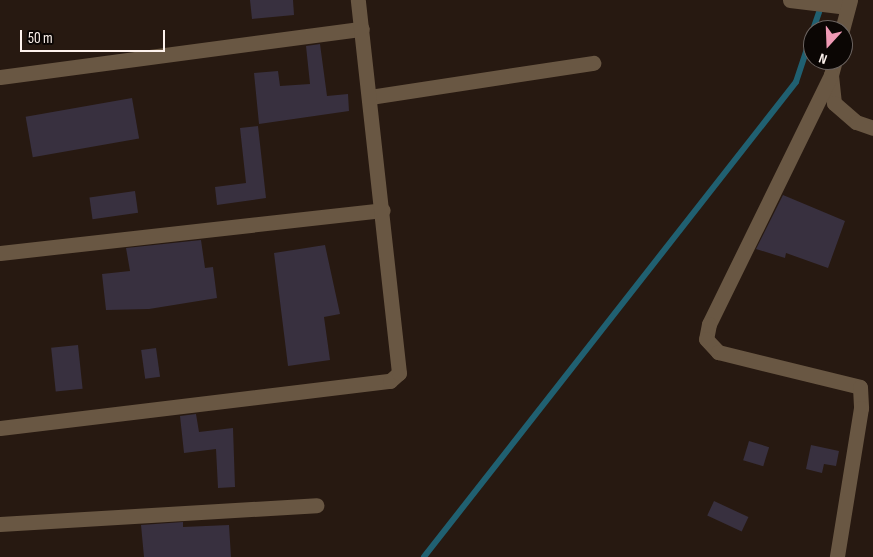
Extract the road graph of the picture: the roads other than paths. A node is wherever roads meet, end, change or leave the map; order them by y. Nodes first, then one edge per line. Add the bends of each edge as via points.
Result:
1 (358, 0) edge
2 (790, 0) edge
3 (849, 3) edge
4 (845, 20) edge
5 (362, 30) junction
6 (593, 63) dead end
7 (832, 70) edge
8 (833, 70) edge
9 (0, 77) edge
10 (370, 97) junction
11 (873, 128) edge
12 (383, 210) junction
13 (0, 253) edge
14 (0, 428) edge
15 (316, 505) dead end
16 (0, 524) edge
17 (837, 557) edge

1 - 5 street
2 - 3 street
3 - 4 street
5 - 9 street
5 - 10 street
6 - 10 street
7 - 17 street via 709,324 706,339 718,352 860,387 861,408
8 - 11 street via 834,103 856,122
10 - 12 street
12 - 13 street
12 - 14 street via 401,360 399,373 390,381
15 - 16 street

